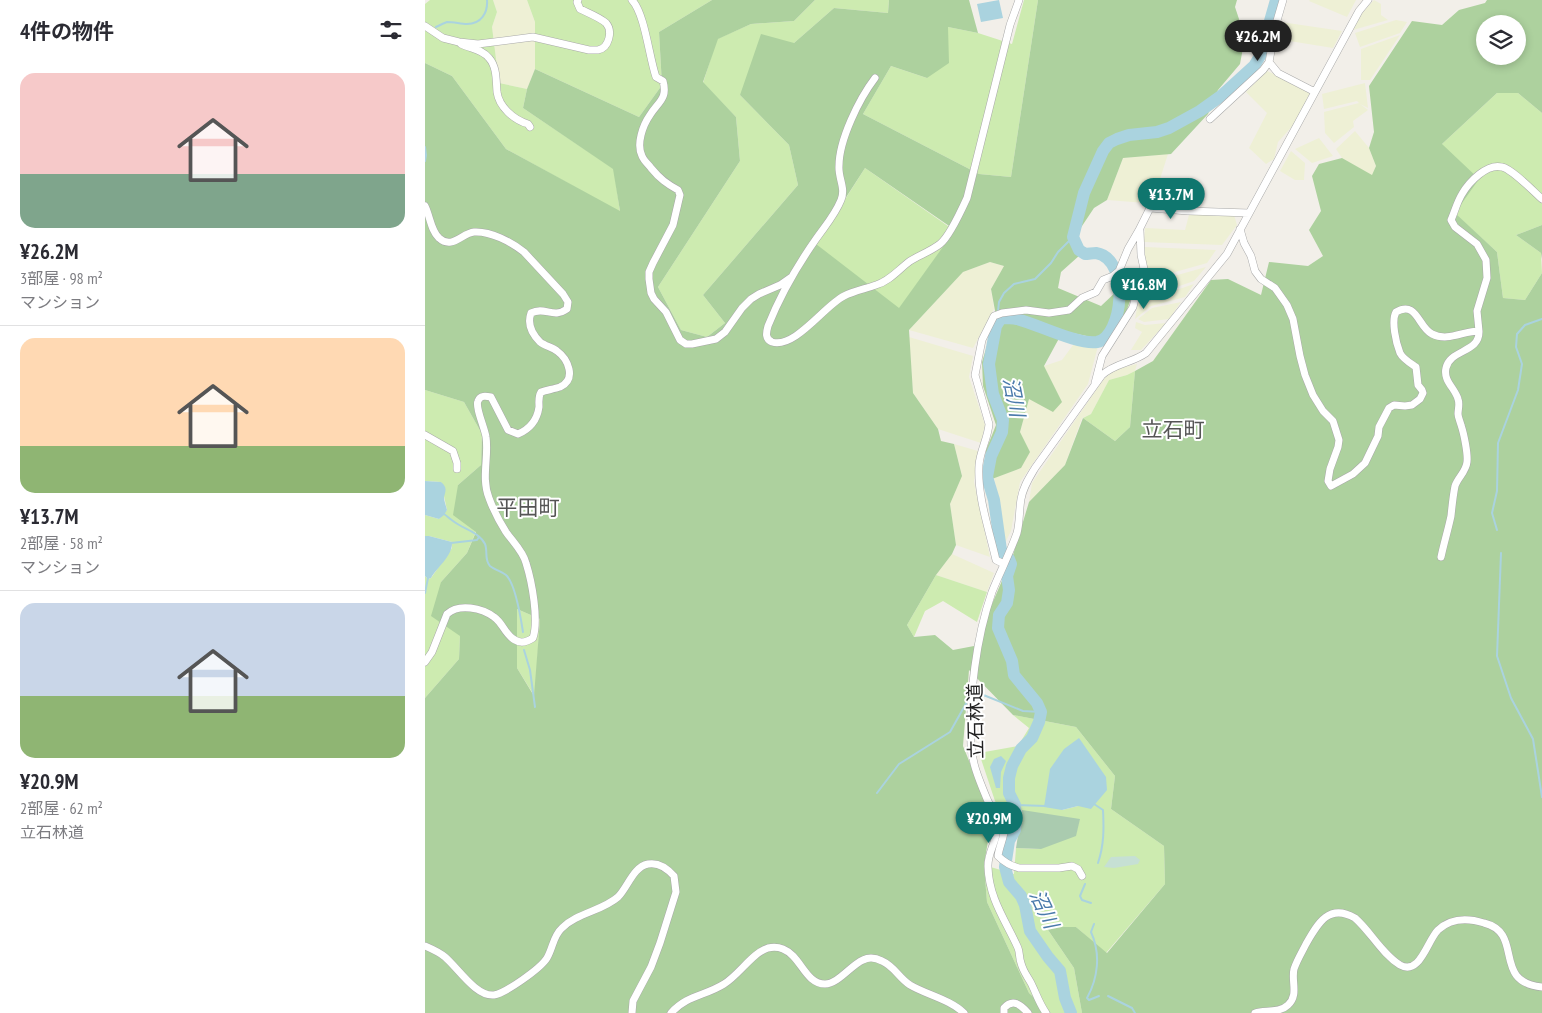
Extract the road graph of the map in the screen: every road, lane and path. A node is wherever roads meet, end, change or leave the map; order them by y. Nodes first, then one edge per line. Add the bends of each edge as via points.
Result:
1 (578, 0) edge
2 (632, 0) edge
3 (1019, 0) edge
4 (1283, 0) edge
5 (1369, 0) edge
6 (425, 26) edge
7 (459, 42) junction
8 (1269, 62) junction
9 (875, 78) dead end
10 (1315, 92) junction
11 (1210, 119) dead end
12 (530, 127) dead end
13 (1542, 199) edge
14 (425, 206) edge
15 (1249, 213) junction
16 (1139, 230) junction
17 (1240, 230) junction
18 (790, 278) junction
19 (1479, 331) junction
20 (1095, 383) junction
21 (425, 435) edge
22 (457, 469) dead end
23 (1441, 557) dead end
24 (1004, 564) junction
25 (425, 662) edge
26 (994, 814) junction
27 (1082, 876) dead end
28 (425, 946) edge
29 (1542, 987) edge
30 (632, 1013) edge
31 (671, 1013) edge
32 (964, 1013) edge
33 (1004, 1013) edge
34 (1028, 1013) edge
35 (1046, 1013) edge
36 (1255, 1013) edge

1 - 7 street via 580,9 609,27 607,43 598,50 533,37 478,44
2 - 18 street via 656,77 663,81 665,88 662,100 642,131 641,154 657,176 678,190 680,195 673,225 649,272 649,288 654,299 666,312 680,340 696,344 725,332 751,299
3 - 18 street via 967,198 942,243 910,261 878,285 838,300 788,341 774,342 767,339 767,326
4 - 8 street
5 - 10 street via 1359,11
6 - 7 street via 443,38
7 - 12 street via 488,56 493,63 497,95 502,104 511,116
8 - 10 street via 1278,74
8 - 11 street
9 - 18 street via 843,139 839,166 842,197 833,216
10 - 15 street
13 - 19 street via 1512,172 1496,166 1480,173 1462,194 1451,220 1477,244 1486,260 1487,278 1477,311
14 - 25 street via 439,238 451,243 471,232 482,232 503,240 524,252 563,294 568,302 567,310 557,314 537,310 529,319 532,331 541,342 557,350 569,367 565,383 541,392 537,418 530,428 518,434 508,430 491,397 481,397 477,407 486,439 488,495 526,561 533,596 533,638 521,643 513,640 494,617 476,609 452,610 447,614
15 - 16 street via 1150,208
15 - 17 street
16 - 20 street via 1143,276 1133,307 1102,356
16 - 24 street via 1116,273 1103,280 1095,292 1069,310 1049,313 1026,310 994,316 982,340 975,375 989,432 979,463 979,484 996,560
17 - 19 street via 1255,271 1275,288 1287,305 1313,395 1333,422 1339,447 1330,469 1328,482 1331,486 1365,463 1389,408 1412,405 1423,393 1418,385 1416,367 1401,353 1393,322 1396,312 1407,309 1413,312 1424,328 1441,337
17 - 20 street via 1227,254 1146,353 1108,369
19 - 23 street via 1475,344 1452,357 1445,370 1448,383 1459,400 1458,415 1467,461 1457,480
20 - 24 street, 立石林道 via 1025,483 1017,532
21 - 22 street via 453,451
24 - 26 street, 立石林道 via 983,622 973,685 973,761
26 - 27 street via 1005,822 1000,858 1013,867 1072,866
26 - 35 street, 立石林道 via 997,830 989,858 990,882 1025,973
28 - 30 street via 444,957 480,992 494,995 514,985 546,960 557,932 563,926 611,903 639,868 649,864 662,866 674,876 676,892 661,944 633,1001
29 - 36 street via 1532,986 1518,978 1512,970 1505,939 1501,932 1487,923 1469,919 1447,924 1438,930 1418,962 1408,968 1393,959 1355,918 1340,912 1323,918 1313,932 1294,969 1294,996 1287,1007
31 - 32 street via 686,1000 724,985 763,951 774,947 790,953 809,976 822,984 835,981 863,960 879,959 911,985
33 - 34 street via 1007,1004 1013,1002

